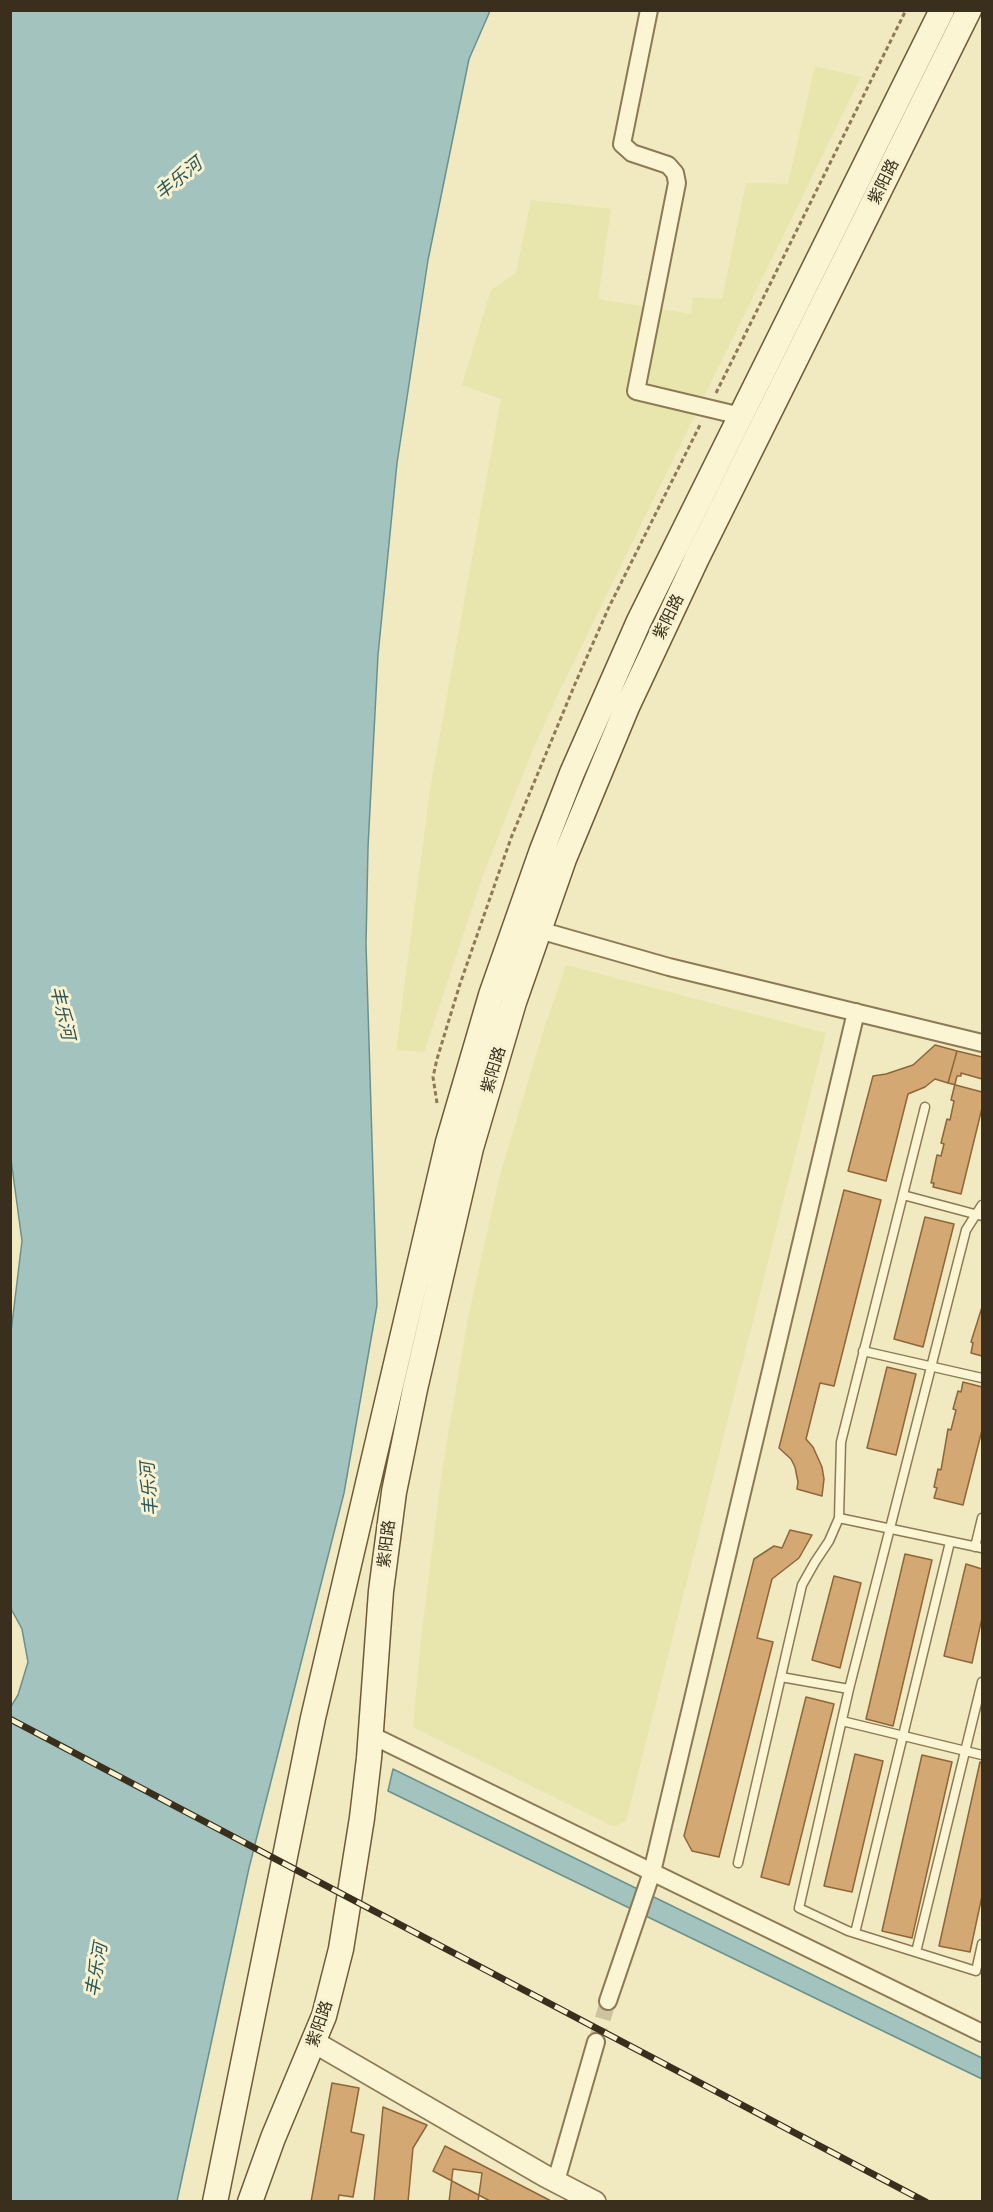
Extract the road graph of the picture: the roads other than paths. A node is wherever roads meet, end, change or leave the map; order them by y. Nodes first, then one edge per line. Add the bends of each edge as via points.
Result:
1 (649, 10) edge
2 (942, 10) edge
3 (969, 10) edge
4 (741, 416) junction
5 (538, 930) junction
6 (856, 1012) junction
7 (982, 1043) edge
8 (925, 1107) dead end
9 (903, 1195) junction
10 (982, 1205) edge
11 (980, 1215) edge
12 (864, 1351) junction
13 (931, 1366) junction
14 (982, 1378) edge
15 (839, 1518) junction
16 (982, 1518) edge
17 (890, 1529) junction
18 (950, 1542) junction
19 (979, 1548) edge
20 (781, 1677) junction
21 (982, 1682) edge
22 (849, 1689) junction
23 (842, 1721) junction
24 (372, 1735) junction
25 (903, 1736) junction
26 (966, 1751) junction
27 (982, 1755) edge
28 (738, 1863) dead end
29 (651, 1877) junction
30 (855, 1933) junction
31 (982, 1944) edge
32 (916, 1952) junction
33 (608, 2001) tunnel mouth
34 (982, 2033) edge
35 (314, 2042) junction
36 (596, 2042) tunnel mouth
37 (556, 2181) junction
38 (215, 2202) edge
39 (250, 2202) edge
40 (595, 2202) edge

1 - 4 street via 622,144 632,153 668,165 677,183 636,391
2 - 4 main road, 紫阳路
3 - 5 main road, 紫阳路 via 661,632 595,782
4 - 38 main road, 紫阳路 via 639,621 577,762 516,922 468,1068 314,1718
5 - 6 street via 669,967
5 - 24 main road, 紫阳路 via 471,1148 403,1440 381,1591
6 - 7 street
6 - 29 street
8 - 9 lane
9 - 11 lane
9 - 12 lane
10 - 11 lane
11 - 13 lane via 966,1230
12 - 13 lane
12 - 15 lane via 841,1442
13 - 14 lane
13 - 17 lane
15 - 17 lane
15 - 20 lane via 802,1585
16 - 19 lane
17 - 18 lane
17 - 22 lane
18 - 19 lane
18 - 25 lane
20 - 22 lane
20 - 28 lane
21 - 26 lane
22 - 23 lane
23 - 25 lane
23 - 30 lane via 799,1908
24 - 29 street
24 - 35 main road, 紫阳路 via 341,1949
25 - 26 lane
25 - 30 lane
26 - 27 lane
26 - 32 lane
29 - 33 street
29 - 34 street
30 - 32 lane
31 - 32 lane via 976,1971
35 - 37 street
35 - 39 main road, 紫阳路
36 - 37 street
37 - 40 street

